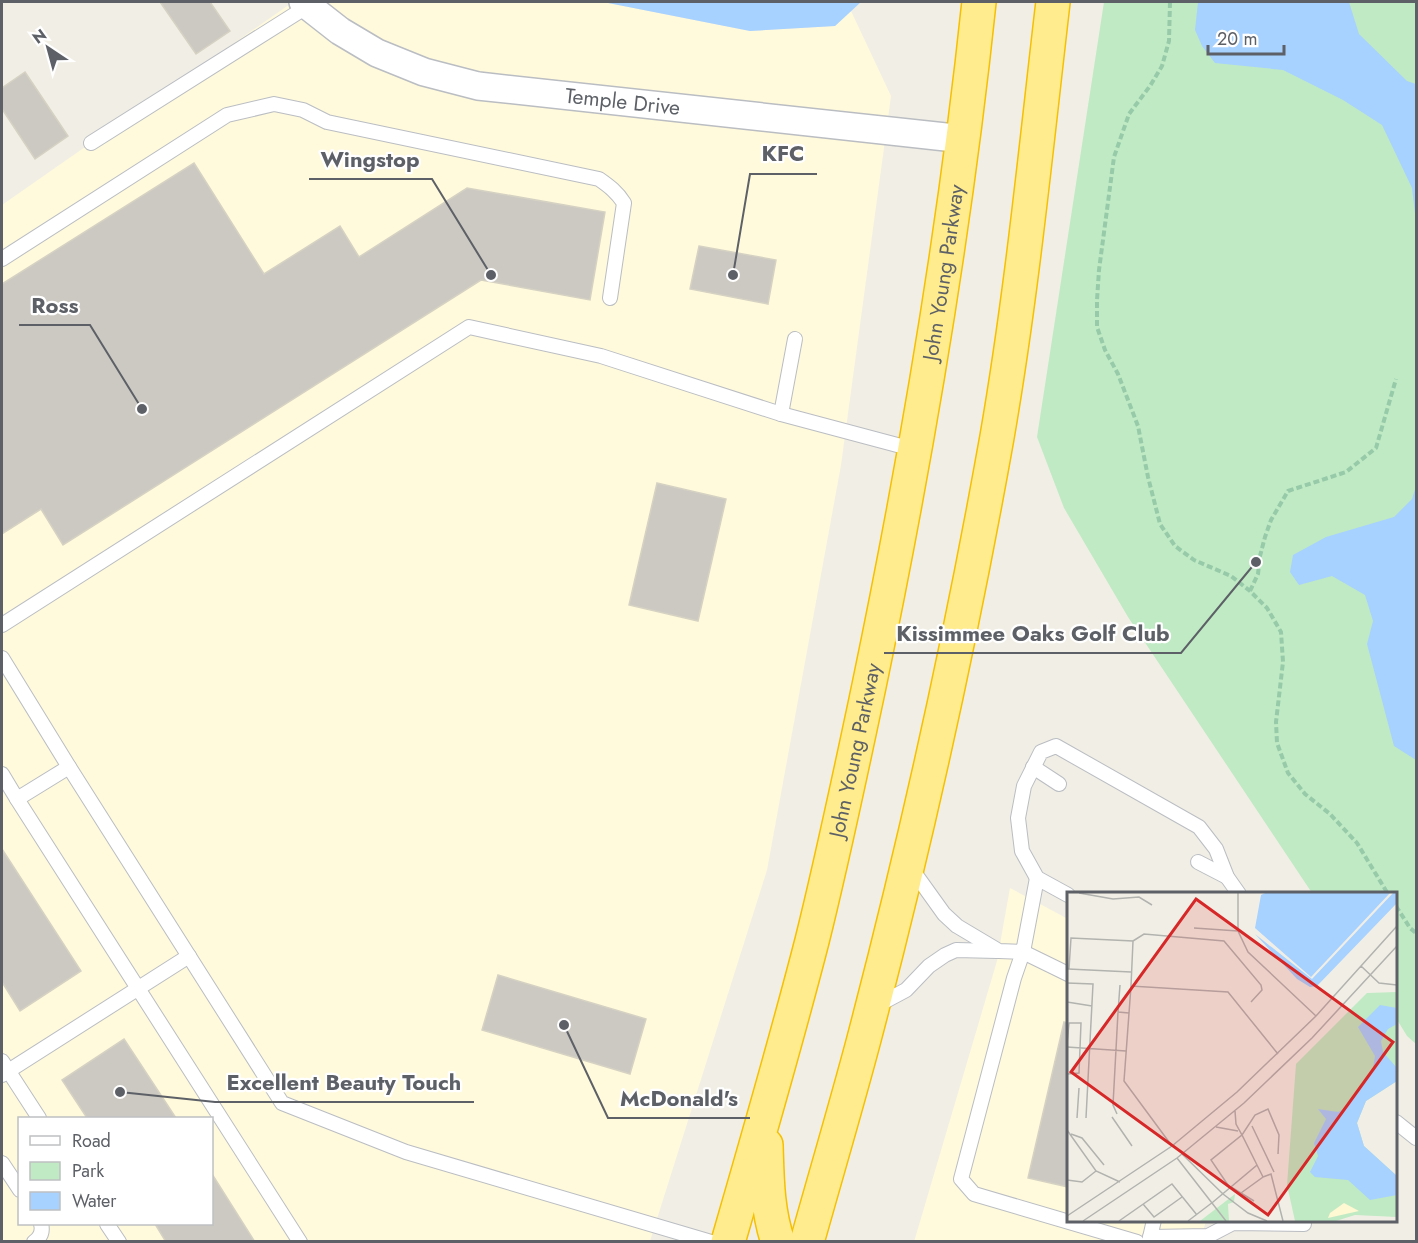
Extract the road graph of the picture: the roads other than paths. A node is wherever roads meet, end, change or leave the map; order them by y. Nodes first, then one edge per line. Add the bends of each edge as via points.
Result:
1 (979, 2) edge
2 (1053, 2) edge
3 (305, 4) edge
4 (964, 139) junction
5 (91, 143) dead end
6 (2, 259) edge
7 (610, 298) dead end
8 (795, 339) dead end
9 (781, 414) junction
10 (916, 450) junction
11 (2, 625) edge
12 (2, 658) edge
13 (69, 767) junction
14 (1033, 767) junction
15 (2, 774) edge
16 (1059, 784) dead end
17 (17, 799) junction
18 (1198, 862) dead end
19 (908, 864) junction
20 (1227, 877) junction
21 (1037, 878) junction
22 (1238, 892) edge
23 (1067, 894) edge
24 (999, 951) junction
25 (1023, 952) junction
26 (189, 956) junction
27 (1067, 974) edge
28 (137, 988) junction
29 (872, 1009) junction
30 (4, 1069) edge
31 (765, 1113) junction
32 (38, 1117) edge
33 (1397, 1124) edge
34 (1416, 1138) edge
35 (2, 1163) edge
36 (18, 1187) edge
37 (1067, 1219) edge
38 (1079, 1222) edge
39 (1154, 1222) edge
40 (1304, 1224) dead end
41 (41, 1225) edge
42 (108, 1225) edge
43 (1221, 1225) edge
44 (1146, 1240) edge
45 (34, 1242) edge
46 (118, 1242) edge
47 (300, 1242) edge
48 (711, 1242) edge
49 (728, 1242) edge
50 (778, 1242) edge
51 (807, 1242) edge

1 - 4 highway, John Young Parkway
2 - 19 highway via 1023,260 997,435 963,616
3 - 4 street, Temple Drive via 377,53 424,72 478,86
3 - 5 lane
4 - 10 highway, John Young Parkway
6 - 7 lane via 227,115 274,104 303,110 327,122 599,179 624,203
8 - 9 lane
9 - 10 lane
9 - 11 lane via 601,356 469,327
10 - 31 highway, John Young Parkway via 851,770 812,941
12 - 13 lane
13 - 17 lane
13 - 26 lane
14 - 16 lane
14 - 20 lane via 1041,752 1056,746 1066,751 1199,827 1216,849
14 - 21 lane via 1024,786 1018,818 1022,851
15 - 17 lane
17 - 28 lane
18 - 20 lane
19 - 24 lane via 944,914
19 - 29 highway
20 - 22 lane
21 - 23 lane
21 - 25 lane
24 - 25 lane
24 - 29 lane via 956,951 945,955 906,990
25 - 27 lane
25 - 37 lane via 961,1179 974,1194
26 - 28 lane
26 - 48 lane via 282,1103 406,1152
28 - 30 lane
28 - 47 lane
29 - 51 highway
30 - 32 lane
31 - 49 highway, John Young Parkway
31 - 50 highway via 767,1191
33 - 34 lane
35 - 36 lane
38 - 44 lane
39 - 44 lane
40 - 43 lane
41 - 45 lane
42 - 46 lane
43 - 44 lane via 1208,1236

